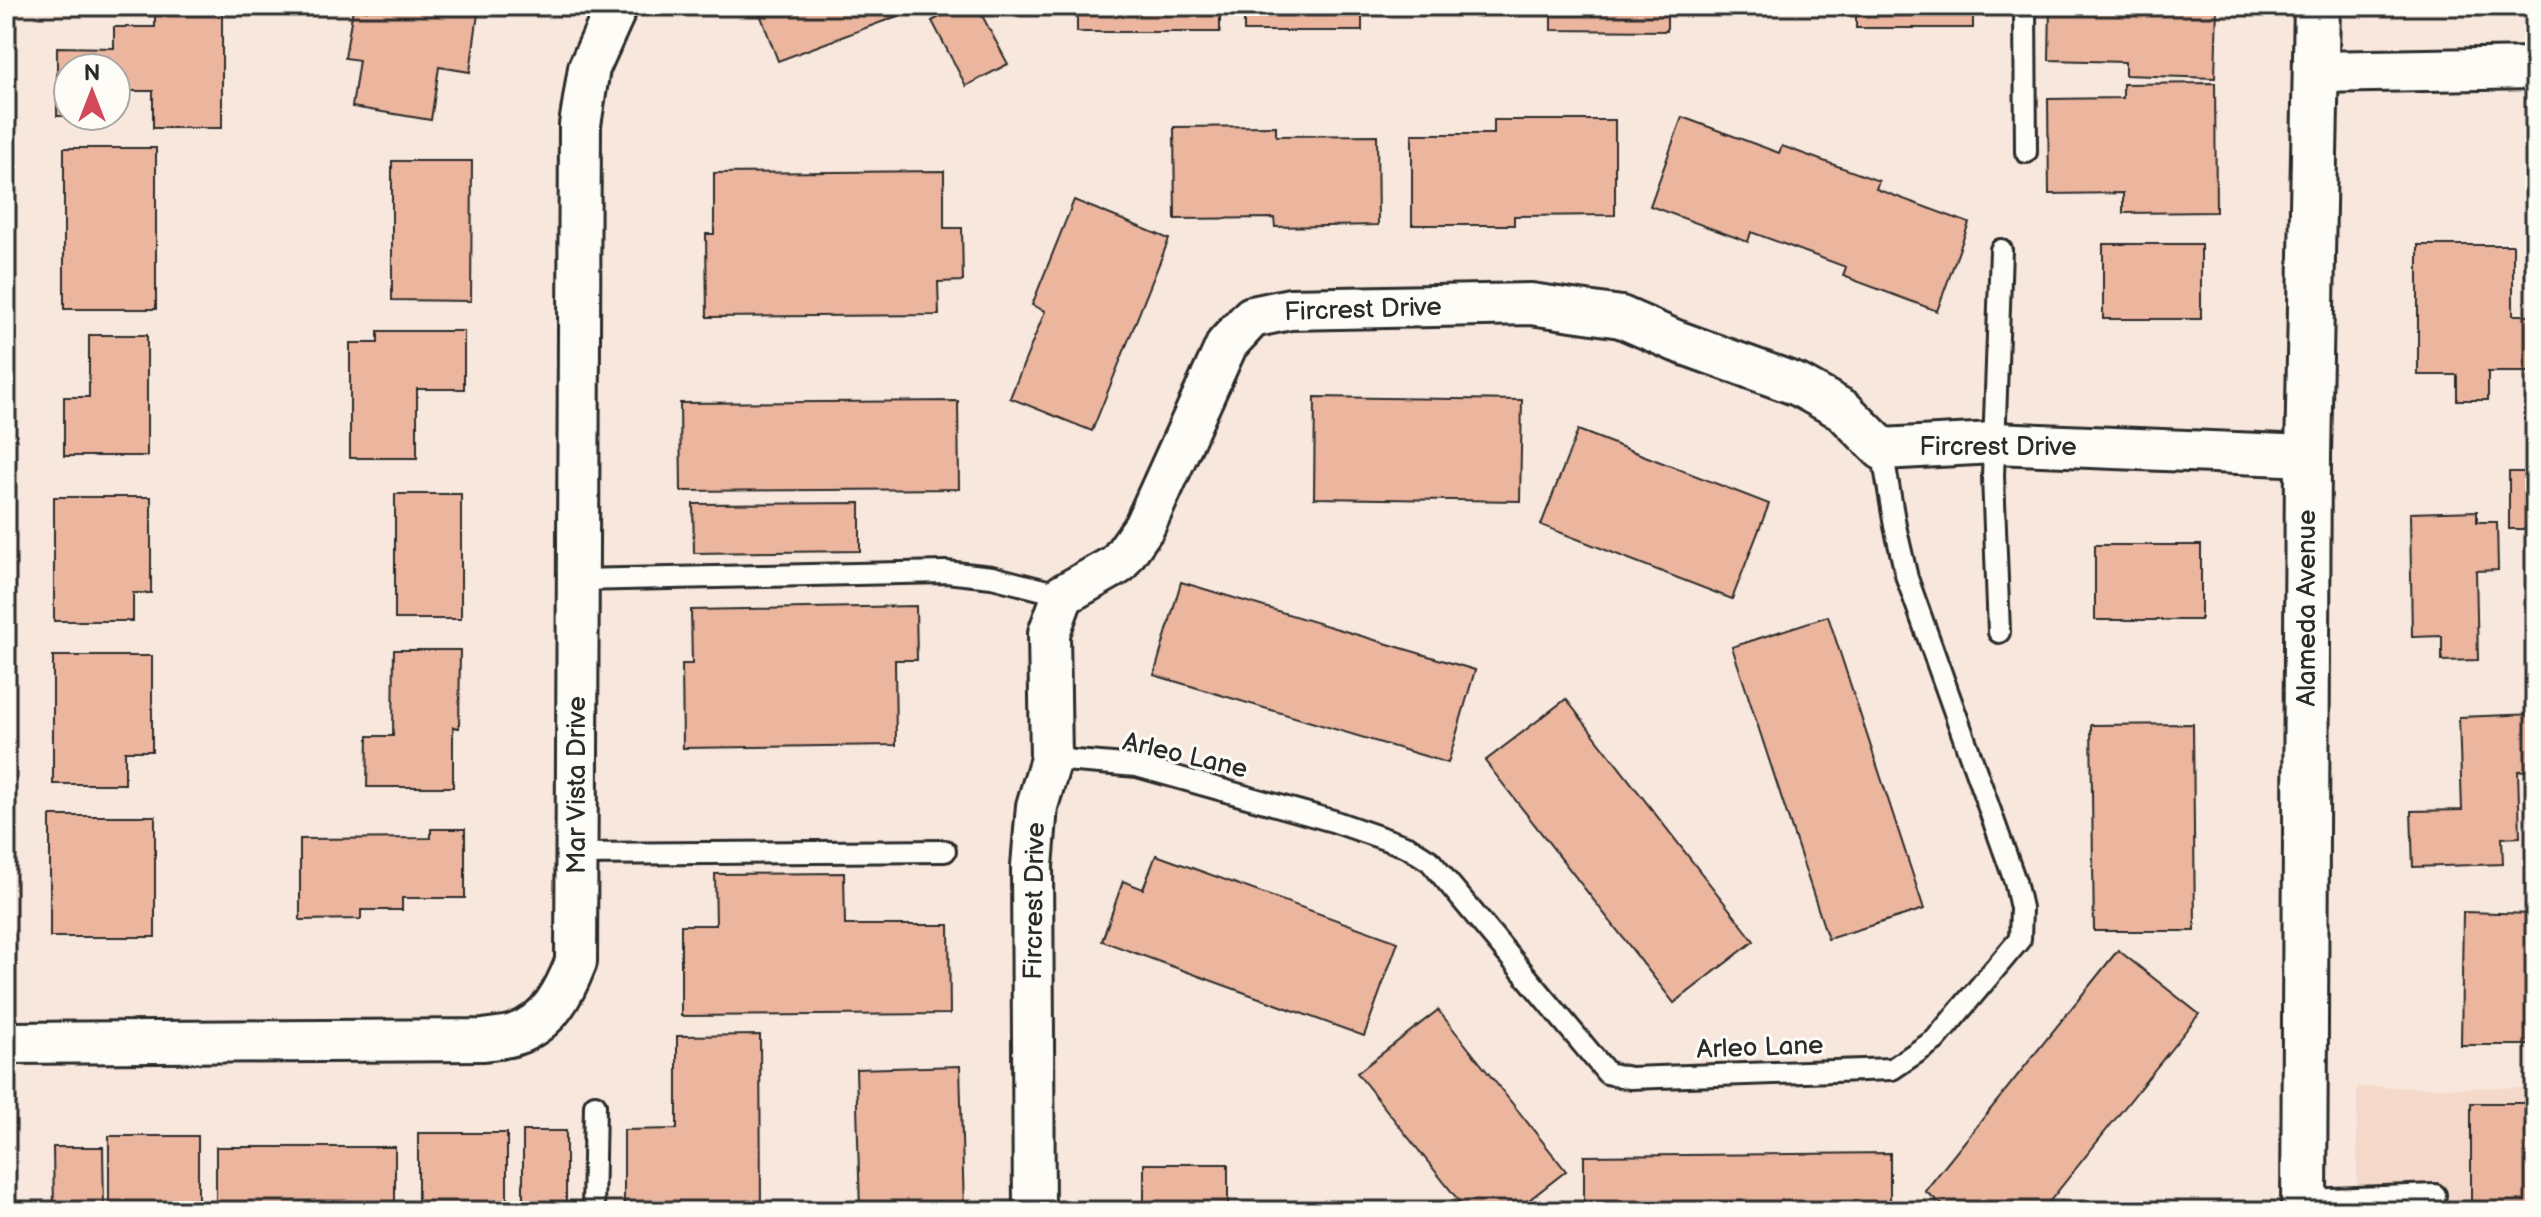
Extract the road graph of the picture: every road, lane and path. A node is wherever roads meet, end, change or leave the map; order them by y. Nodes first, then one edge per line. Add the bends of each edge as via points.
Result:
1 (617, 6) edge
2 (2025, 6) edge
3 (2317, 6) edge
4 (2535, 68) edge
5 (2317, 72) junction
6 (2026, 152) dead end
7 (2001, 250) dead end
8 (1994, 443) junction
9 (1882, 449) junction
10 (2308, 456) junction
11 (578, 580) junction
12 (1063, 595) junction
13 (1999, 632) dead end
14 (1051, 759) junction
15 (945, 851) dead end
16 (576, 854) junction
17 (6, 1043) edge
18 (595, 1105) dead end
19 (2435, 1195) dead end
20 (2304, 1205) edge
21 (593, 1211) edge
22 (1034, 1211) edge

1 - 11 street, Mar Vista Drive via 589,68 580,125
2 - 6 lane
3 - 5 street, Alameda Avenue
4 - 5 street
5 - 10 street, Alameda Avenue
7 - 8 lane
8 - 9 street, Fircrest Drive
8 - 10 street, Fircrest Drive
8 - 13 lane
9 - 12 street, Fircrest Drive via 1843,410 1798,385 1621,317 1531,304 1290,309 1252,317 1227,344 1144,527 1118,564
9 - 14 lane, Arleo Lane via 1907,578 2021,908 2020,939 2003,961 1935,1040 1892,1069 1630,1078 1607,1073 1430,861 1408,847 1137,766
10 - 20 street, Alameda Avenue
11 - 12 lane via 946,572
11 - 16 street, Mar Vista Drive
12 - 14 street, Fircrest Drive via 1049,633
14 - 22 street, Fircrest Drive via 1037,806 1032,866
15 - 16 lane
16 - 17 street, Mar Vista Drive via 576,962 565,992 542,1019 516,1034 484,1040
18 - 21 lane
19 - 20 lane

